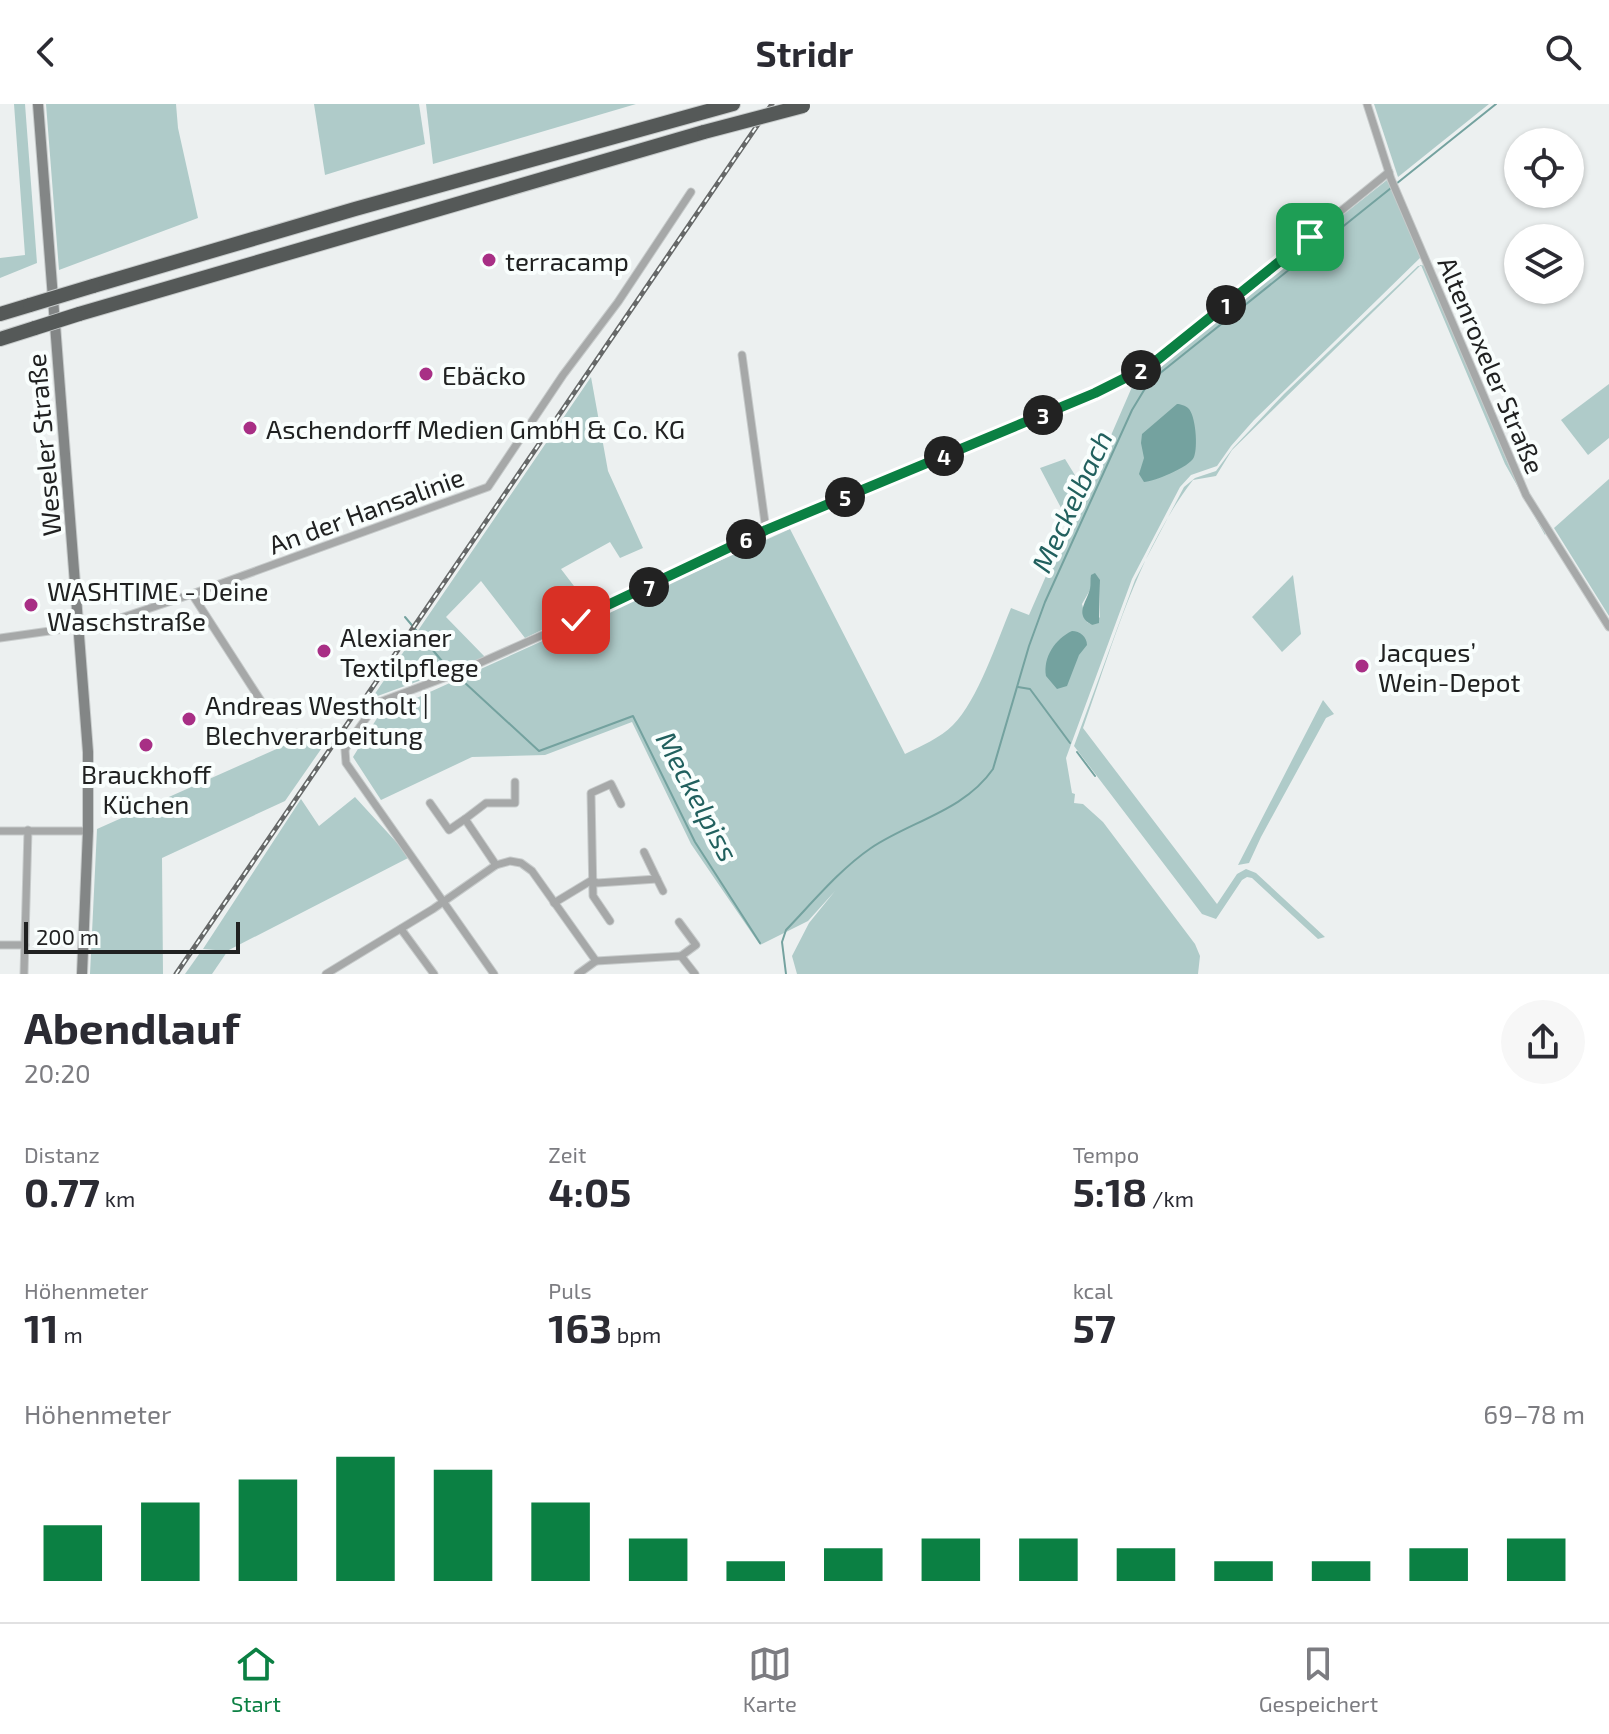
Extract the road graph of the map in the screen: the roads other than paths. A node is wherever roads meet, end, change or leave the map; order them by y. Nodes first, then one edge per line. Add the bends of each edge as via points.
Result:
1 (38, 104) edge
2 (733, 104) edge
3 (1367, 104) edge
4 (807, 105) edge
5 (1390, 176) junction
6 (691, 192) dead end
7 (0, 314) edge
8 (0, 339) edge
9 (742, 355) dead end
10 (766, 530) junction
11 (192, 594) junction
12 (80, 626) junction
13 (1609, 627) edge
14 (0, 638) edge
15 (261, 701) dead end
16 (515, 782) dead end
17 (430, 803) dead end
18 (621, 804) dead end
19 (465, 819) junction
20 (28, 830) junction
21 (0, 831) edge
22 (88, 831) junction
23 (644, 852) dead end
24 (496, 865) junction
25 (657, 879) junction
26 (592, 880) junction
27 (663, 891) dead end
28 (444, 901) junction
29 (554, 903) junction
30 (610, 921) dead end
31 (679, 922) dead end
32 (401, 929) junction
33 (0, 945) edge
34 (25, 945) junction
35 (681, 956) junction
36 (596, 961) junction
37 (24, 974) edge
38 (82, 974) edge
39 (326, 974) edge
40 (434, 974) edge
41 (494, 974) edge
42 (578, 974) edge
43 (695, 974) edge

1 - 12 main road, Weseler Straße
2 - 7 highway, bridge
3 - 5 street, Altenroxeler Straße
4 - 8 highway, bridge
5 - 10 street via 1151,365
5 - 13 street, Altenroxeler Straße via 1526,495
6 - 11 street, An der Hansalinie via 488,487
9 - 10 street
10 - 28 street via 624,599 377,703 345,750 346,763
11 - 12 street, An der Hansalinie via 111,622
11 - 15 street
12 - 14 street, An der Hansalinie
12 - 22 main road, Weseler Straße
16 - 19 street via 515,803 486,803
17 - 19 street via 449,830
18 - 26 street via 611,784 591,793
19 - 24 street
20 - 21 street
20 - 22 street
20 - 34 street
22 - 38 main road, Weseler Straße
23 - 25 street
24 - 28 street
24 - 29 street via 521,863
25 - 26 street
25 - 27 street
26 - 29 street
26 - 30 street via 593,896
28 - 32 street
28 - 41 street
29 - 36 street
31 - 35 street via 696,945
32 - 39 street
32 - 40 street
33 - 34 street
34 - 37 street
35 - 36 street
35 - 43 street
36 - 42 street

